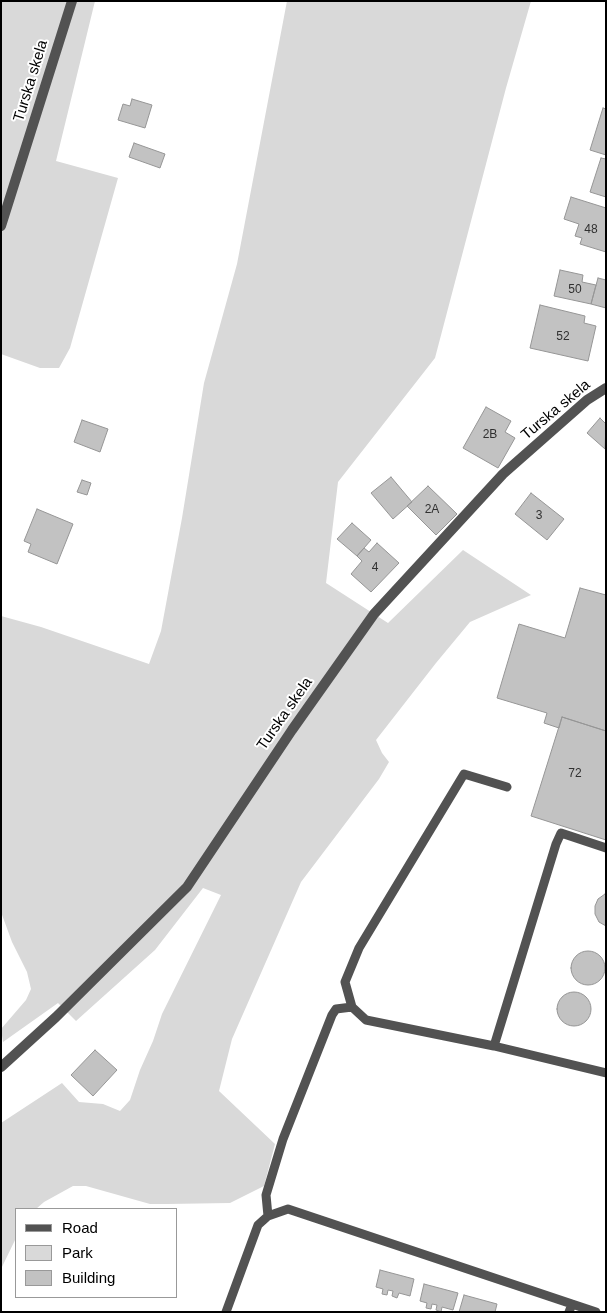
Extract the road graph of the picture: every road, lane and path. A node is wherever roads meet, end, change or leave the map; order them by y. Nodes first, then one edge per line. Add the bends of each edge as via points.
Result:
1 (72, 1) edge
2 (1, 226) edge
3 (606, 388) edge
4 (507, 787) dead end
5 (606, 848) edge
6 (352, 1007) junction
7 (494, 1046) junction
8 (1, 1068) edge
9 (606, 1074) edge
10 (268, 1216) junction
11 (571, 1308) edge
12 (226, 1312) edge
13 (596, 1312) edge

1 - 2 street, Turska skela
3 - 8 street, Turska skela via 587,400 503,474 374,614 187,887
4 - 6 lane via 464,774 359,948 345,982
5 - 7 lane via 561,833
6 - 7 lane via 366,1020
6 - 10 lane via 336,1009 332,1015 283,1139 266,1195
7 - 9 lane
10 - 11 lane via 288,1209
10 - 12 lane via 258,1225
11 - 13 lane

